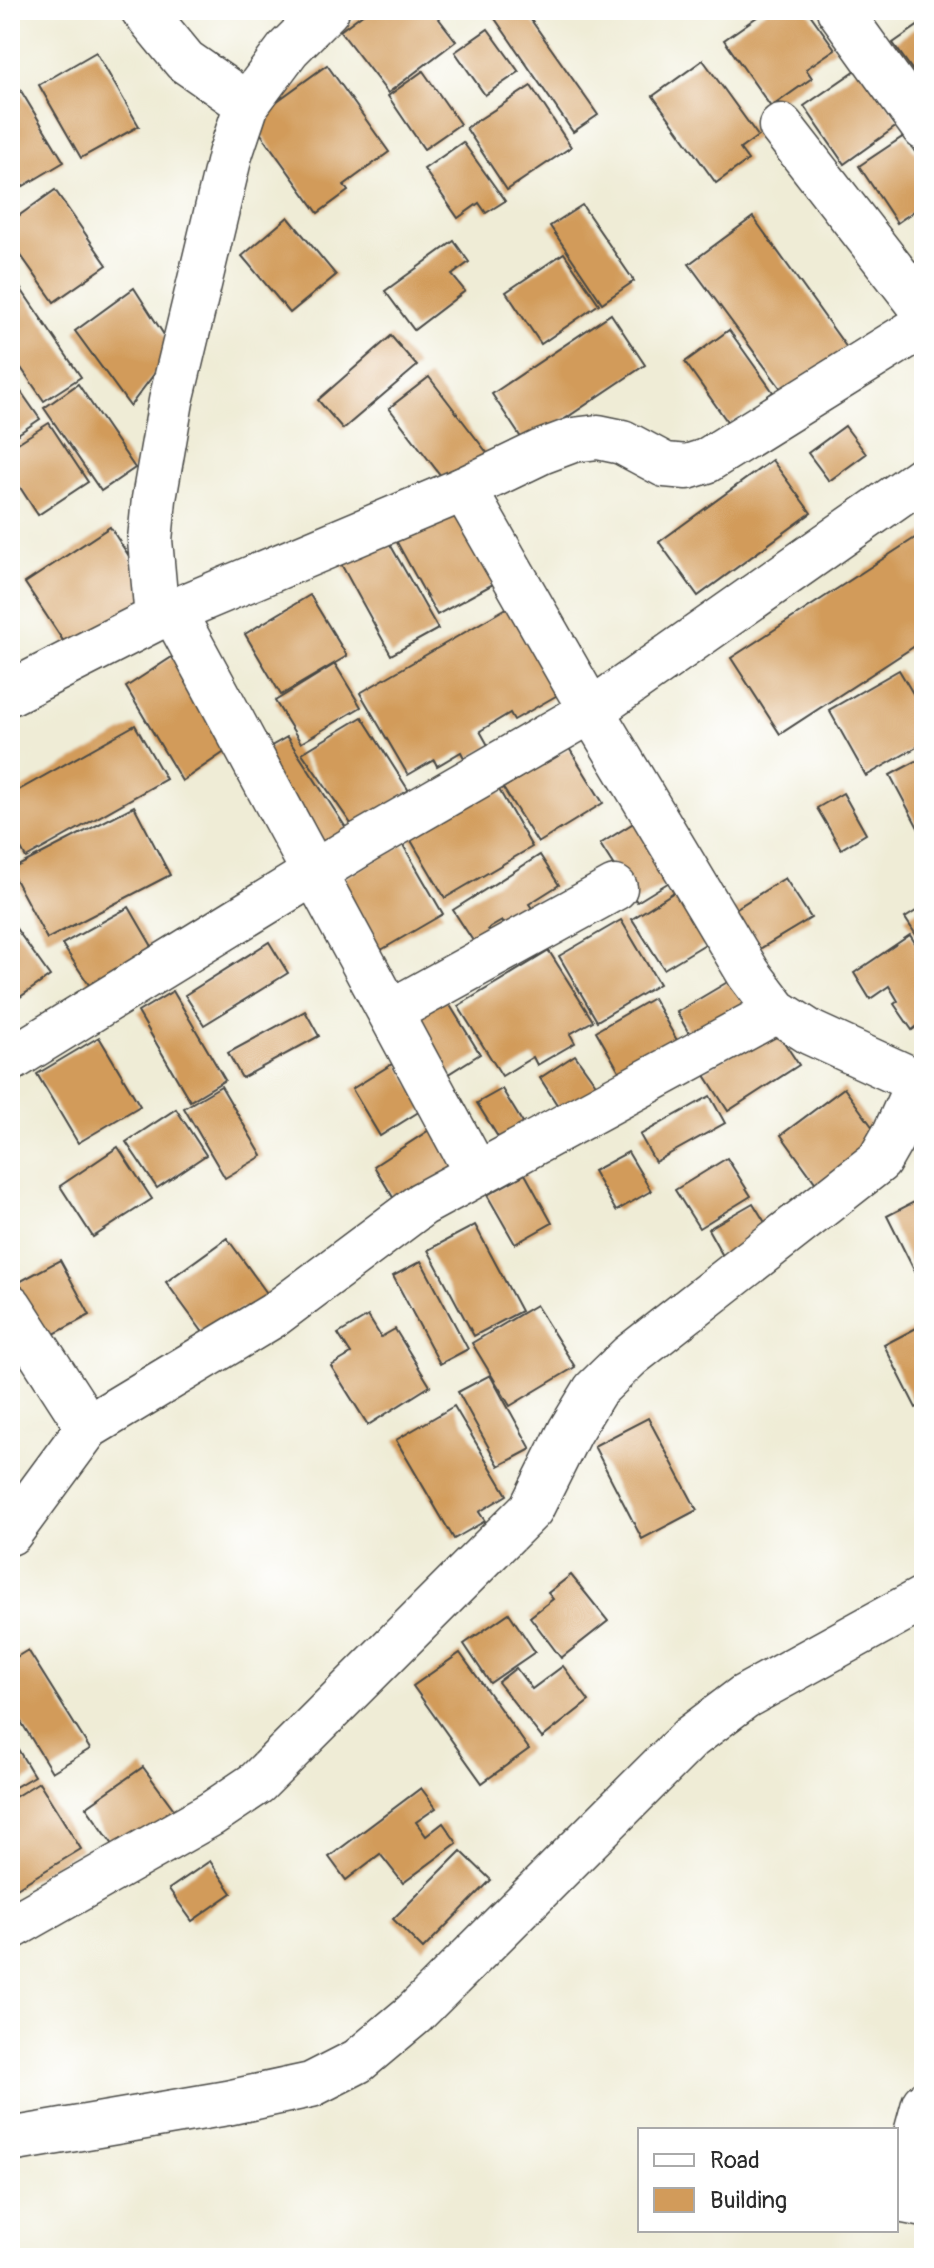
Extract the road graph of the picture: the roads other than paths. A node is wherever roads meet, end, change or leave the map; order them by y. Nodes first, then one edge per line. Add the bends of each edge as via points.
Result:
1 (143, 10) edge
2 (327, 10) edge
3 (839, 10) edge
4 (247, 104) junction
5 (781, 126) dead end
6 (924, 128) edge
7 (924, 310) edge
8 (924, 325) edge
9 (924, 477) edge
10 (464, 489) junction
11 (165, 615) junction
12 (10, 693) edge
13 (591, 711) junction
14 (313, 874) junction
15 (615, 888) dead end
16 (777, 1011) junction
17 (390, 1012) junction
18 (10, 1060) edge
19 (921, 1079) edge
20 (477, 1174) junction
21 (10, 1306) edge
22 (88, 1427) junction
23 (10, 1533) edge
24 (924, 1598) edge
25 (10, 1928) edge
26 (924, 2104) edge
27 (10, 2140) edge
28 (924, 2205) edge

1 - 4 street via 185,61
2 - 4 street via 288,49
3 - 6 street
4 - 11 street via 171,401 154,499 150,540
5 - 7 street
8 - 10 street via 706,461 687,467 665,465 622,442 598,437 541,452
9 - 13 street
10 - 11 street
10 - 13 street
11 - 12 street
11 - 14 street
13 - 14 street
13 - 16 street via 749,974
14 - 17 street
14 - 18 street
15 - 17 street
16 - 19 street via 811,1033
16 - 20 street
17 - 20 street
19 - 25 street via 879,1161 630,1356 595,1390 531,1509 257,1783
20 - 22 street via 422,1204 274,1315
21 - 22 street
22 - 23 street
24 - 27 street via 744,1697 691,1737 414,2014 358,2061 311,2085
26 - 28 street via 898,2200

